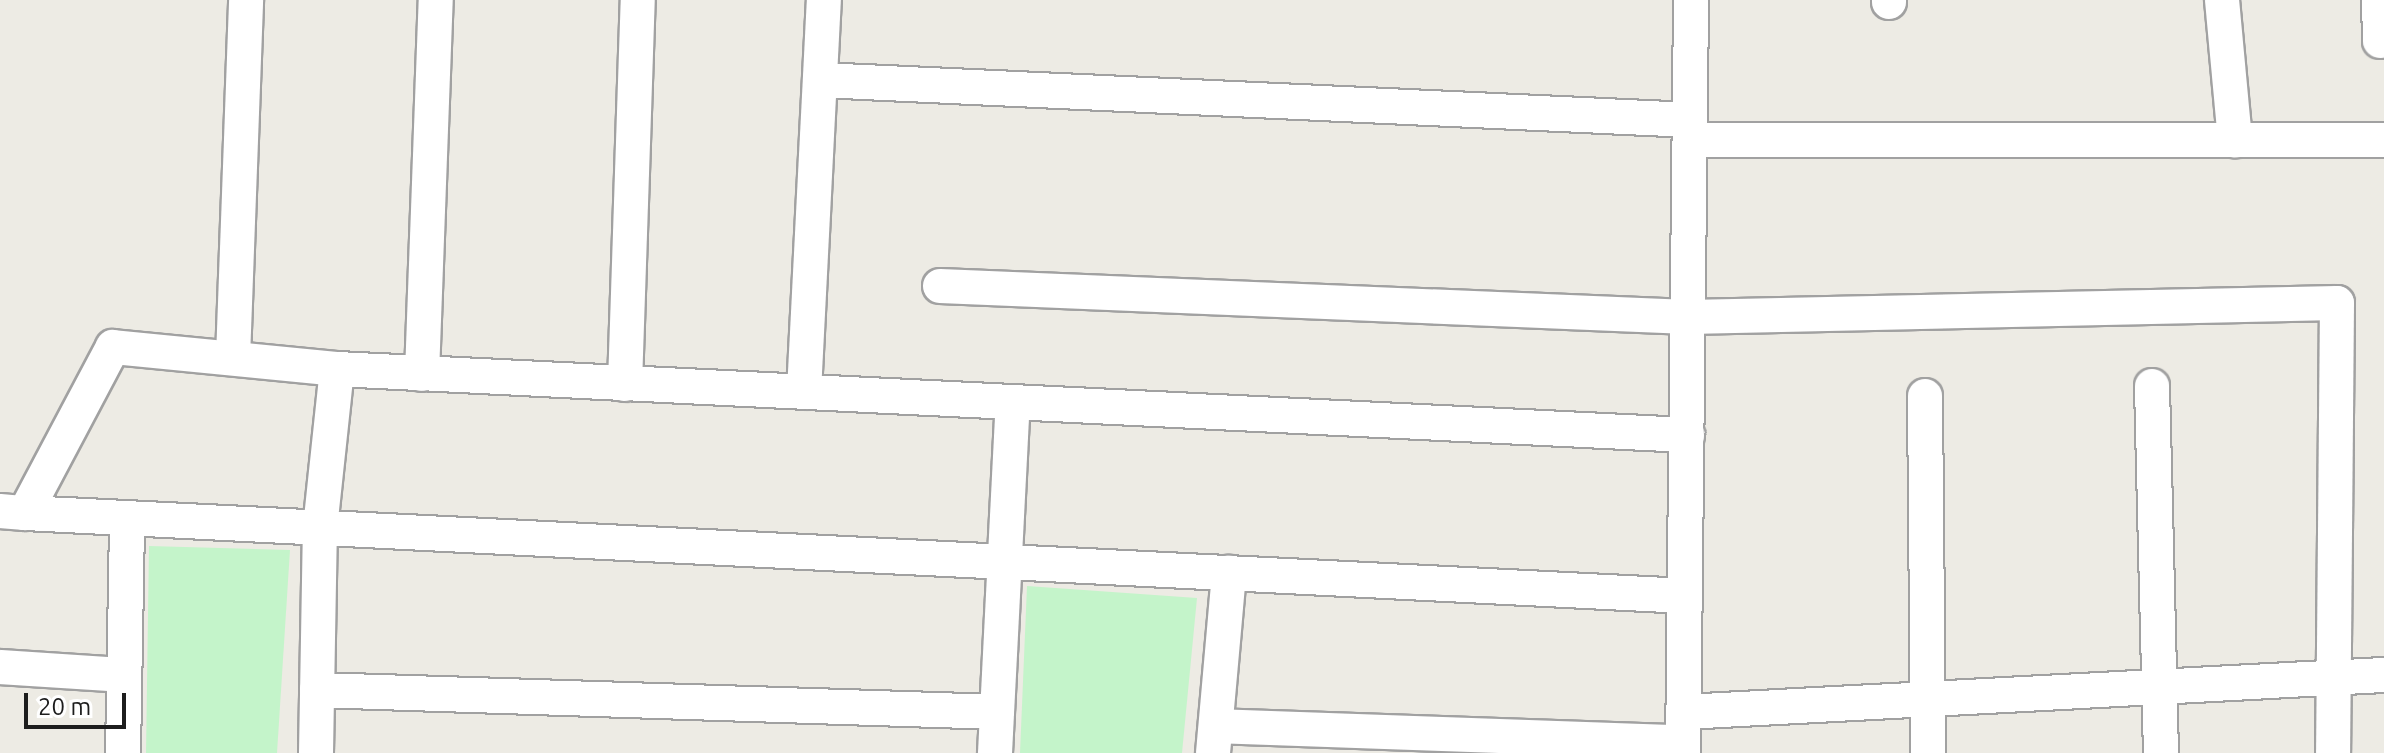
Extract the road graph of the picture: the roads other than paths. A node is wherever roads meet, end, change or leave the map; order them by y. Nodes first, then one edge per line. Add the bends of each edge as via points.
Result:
1 (246, 0) edge
2 (436, 0) edge
3 (638, 0) edge
4 (824, 0) edge
5 (1691, 0) edge
6 (2222, 0) edge
7 (2379, 0) edge
8 (2380, 41) dead end
9 (820, 80) junction
10 (1690, 130) junction
11 (2235, 140) junction
12 (2384, 140) edge
13 (940, 286) dead end
14 (1688, 317) junction
15 (233, 358) junction
16 (337, 369) junction
17 (422, 374) junction
18 (625, 384) junction
19 (2152, 386) dead end
20 (804, 392) junction
21 (1925, 396) dead end
22 (1013, 403) junction
23 (1687, 435) junction
24 (13, 512) edge
25 (127, 518) junction
26 (320, 528) junction
27 (1005, 559) junction
28 (1229, 573) junction
29 (1685, 596) junction
30 (0, 667) edge
31 (124, 675) junction
32 (2384, 675) edge
33 (2333, 679) junction
34 (2162, 688) junction
35 (317, 690) junction
36 (1930, 700) junction
37 (997, 712) junction
38 (1683, 735) edge
39 (1214, 740) edge
40 (123, 753) edge
41 (316, 753) edge
42 (995, 753) edge
43 (1928, 753) edge
44 (2161, 753) edge
45 (2333, 753) edge

1 - 15 street
2 - 17 street
3 - 18 street
4 - 9 street
5 - 10 street
6 - 11 street
7 - 8 street
9 - 10 street
9 - 20 street
10 - 11 street
10 - 14 street
11 - 12 street
13 - 14 street
14 - 23 street
14 - 33 street via 2337,303
15 - 16 street
15 - 24 street via 113,347
16 - 17 street
16 - 26 street
17 - 18 street
18 - 20 street
19 - 34 street
20 - 22 street
21 - 36 street
22 - 23 street
22 - 27 street
23 - 29 street
24 - 25 street
25 - 26 street
25 - 31 street
26 - 27 street
26 - 35 street
27 - 28 street
27 - 37 street
28 - 29 street
28 - 39 street
29 - 38 street
30 - 31 street
31 - 40 street
32 - 33 street
33 - 34 street
33 - 45 street
34 - 36 street
34 - 44 street
35 - 37 street
35 - 41 street
36 - 38 street
36 - 43 street
37 - 42 street
38 - 39 street

